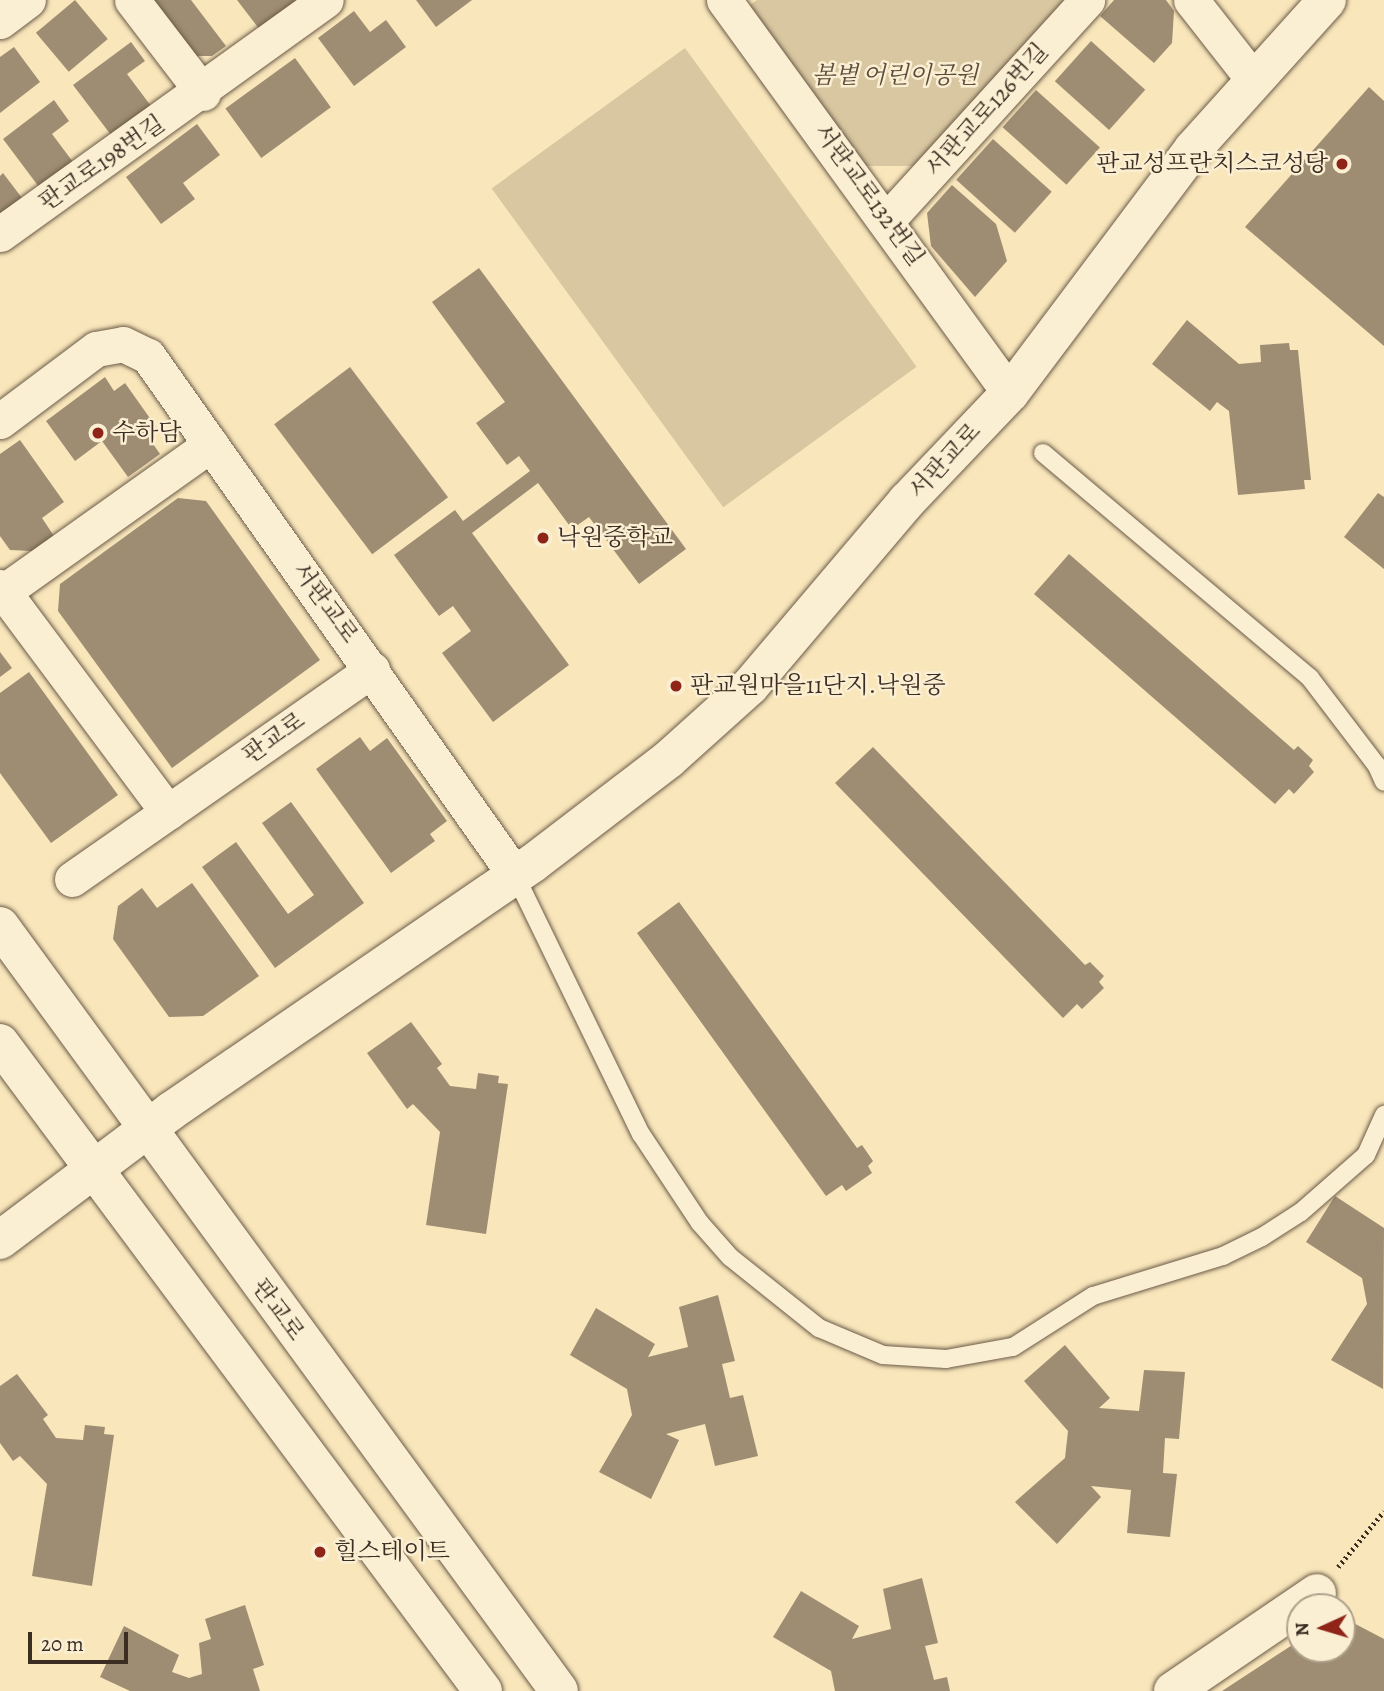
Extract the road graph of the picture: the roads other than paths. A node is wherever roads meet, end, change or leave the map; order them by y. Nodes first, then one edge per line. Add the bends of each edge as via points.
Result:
1 (28, 0) edge
2 (132, 0) edge
3 (326, 0) edge
4 (724, 0) edge
5 (1087, 0) edge
6 (1191, 0) edge
7 (1327, 0) edge
8 (0, 21) edge
9 (1254, 79) junction
10 (203, 93) junction
11 (888, 219) junction
12 (0, 234) edge
13 (1010, 393) junction
14 (0, 421) edge
15 (211, 444) junction
16 (1043, 453) dead end
17 (2, 590) edge
18 (372, 670) junction
19 (1384, 782) edge
20 (169, 812) junction
21 (515, 875) junction
22 (72, 878) dead end
23 (0, 926) edge
24 (0, 1043) edge
25 (1384, 1115) edge
26 (146, 1131) junction
27 (93, 1170) junction
28 (0, 1240) edge
29 (1286, 1614) edge
30 (483, 1691) edge
31 (559, 1691) edge
32 (1173, 1691) edge

1 - 8 street
2 - 10 street
3 - 10 street
4 - 11 street, 서판교로132번길
5 - 11 street, 서판교로126번길
6 - 9 street
7 - 9 street, 서판교로
9 - 13 street, 서판교로 via 1154,198
10 - 12 street, 판교로198번길
11 - 13 street, 서판교로132번길
13 - 21 street, 서판교로 via 939,465 750,686 669,759
14 - 15 street, 서판교로 via 96,349 123,344 148,356
15 - 17 street
15 - 18 street, 서판교로
16 - 19 lane via 1310,678 1377,766
17 - 20 street
18 - 20 street, 판교로
18 - 21 street, 서판교로
20 - 22 street, 판교로
21 - 25 lane via 641,1134 700,1223 730,1257 819,1328 883,1355 946,1359 1013,1347 1093,1296 1185,1269 1262,1237 1301,1212 1357,1163 1378,1134
21 - 26 street, 서판교로
23 - 26 street, 판교로
24 - 27 street
26 - 27 street, 서판교로
26 - 31 street, 판교로
27 - 28 street
27 - 30 street
29 - 32 street

